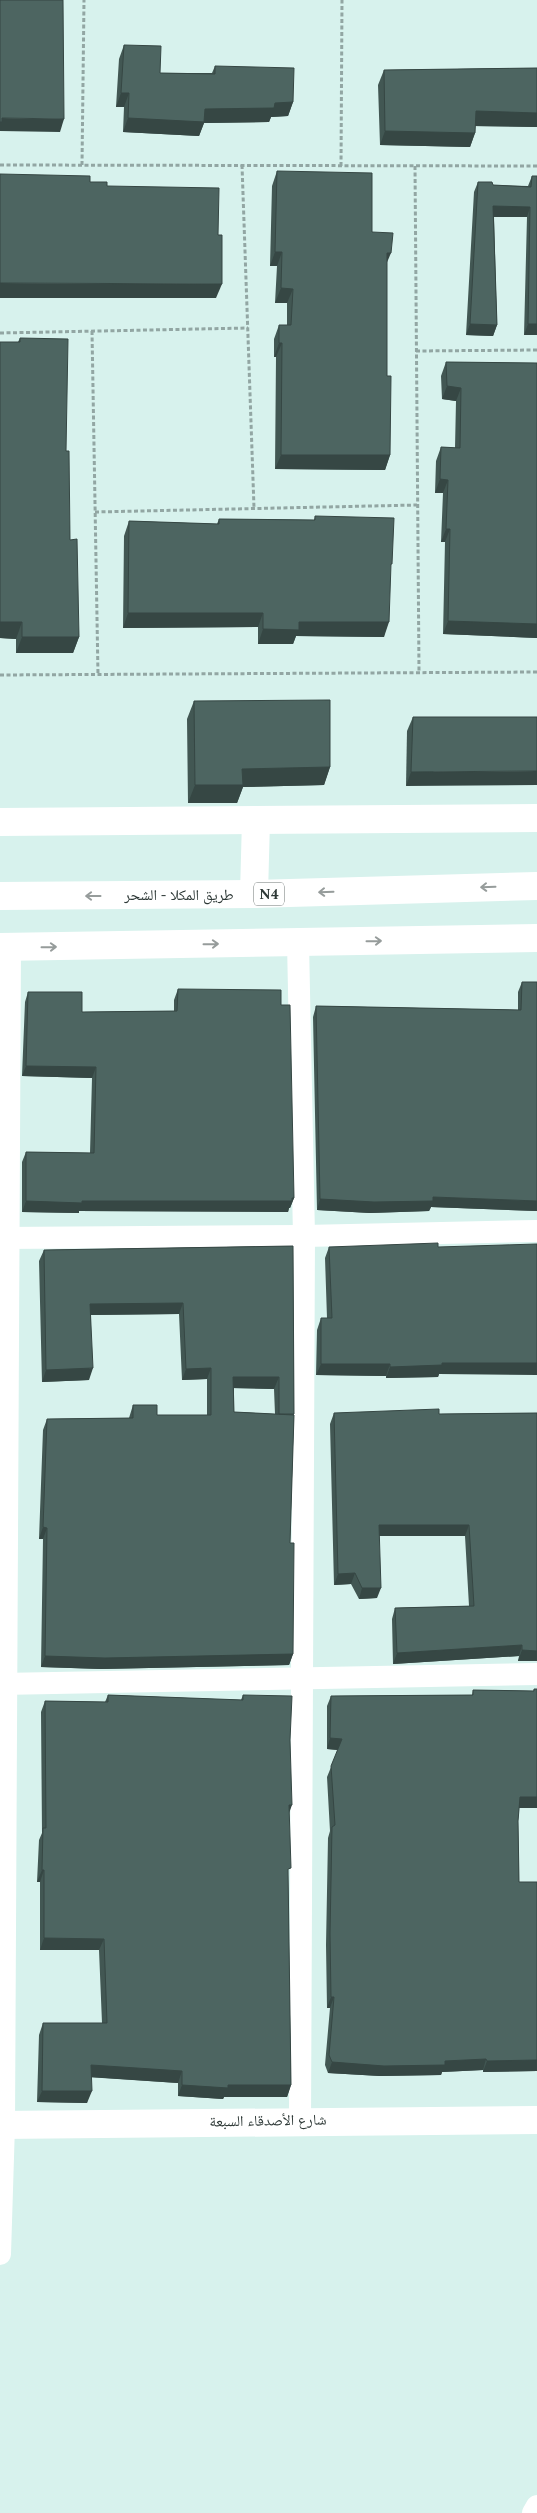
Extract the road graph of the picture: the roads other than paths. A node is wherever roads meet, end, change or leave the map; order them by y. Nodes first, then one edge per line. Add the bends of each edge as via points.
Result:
1 (537, 818) edge
2 (256, 820) junction
3 (0, 822) edge
4 (537, 886) edge
5 (254, 894) junction
6 (0, 896) edge
7 (537, 938) edge
8 (298, 942) junction
9 (5, 947) edge
10 (537, 1231) edge
11 (304, 1236) junction
12 (4, 1238) edge
13 (537, 1674) edge
14 (304, 1679) junction
15 (3, 1684) edge
16 (537, 2120) edge
17 (300, 2121) junction
18 (2, 2125) edge
19 (0, 2254) edge
20 (537, 2506) edge
21 (533, 2513) edge

1 - 2 main road
2 - 3 main road
2 - 5 main road
4 -> 5 main road, طريق المكلا - الشحر / N4
5 -> 6 main road, طريق المكلا - الشحر / N4
8 -> 7 main road
9 -> 8 main road
8 - 11 street
9 - 12 street
10 - 11 street
11 - 12 street
11 - 14 street
12 - 15 street
13 - 14 street
14 - 15 street
14 - 17 street
15 - 18 street
16 - 17 main road, شارع الأصدقاء السبعة
17 - 18 main road, شارع الأصدقاء السبعة
18 - 19 street
20 - 21 street

